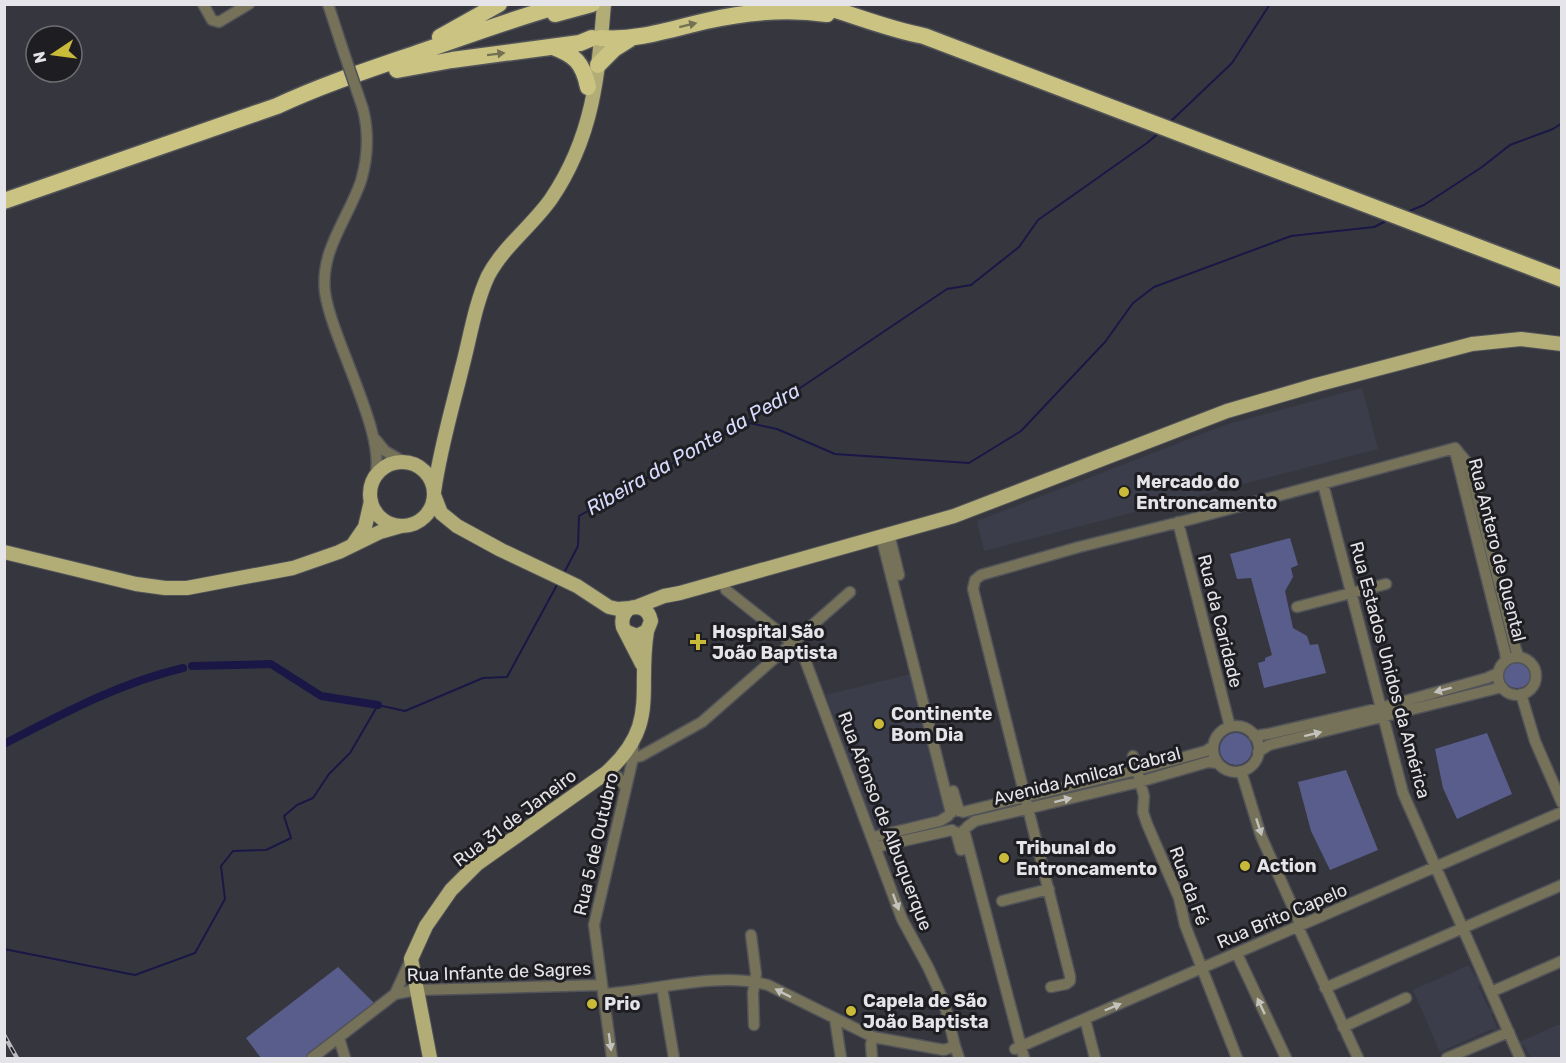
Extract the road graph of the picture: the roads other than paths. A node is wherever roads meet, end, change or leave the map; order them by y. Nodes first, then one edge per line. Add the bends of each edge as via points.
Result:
1 (203, 4) edge
2 (249, 4) edge
3 (328, 4) edge
4 (499, 4) edge
5 (566, 4) edge
6 (594, 4) edge
7 (604, 4) edge
8 (816, 4) edge
9 (855, 5) edge
10 (875, 22) junction
11 (597, 31) junction
12 (924, 36) junction
13 (631, 39) junction
14 (552, 47) junction
15 (400, 64) junction
16 (598, 65) junction
17 (588, 87) junction
18 (573, 160) junction
19 (4, 201) edge
20 (1562, 279) edge
21 (1562, 344) edge
22 (371, 429) junction
23 (443, 440) junction
24 (1455, 448) junction
25 (408, 463) junction
26 (374, 479) junction
27 (1323, 484) junction
28 (434, 493) junction
29 (371, 501) junction
30 (1178, 522) junction
31 (415, 524) junction
32 (401, 526) junction
33 (457, 526) junction
34 (910, 528) junction
35 (885, 535) junction
36 (866, 542) junction
37 (348, 548) junction
38 (4, 552) edge
39 (889, 552) junction
40 (723, 581) junction
41 (1386, 584) dead end
42 (575, 589) junction
43 (850, 592) dead end
44 (680, 593) junction
45 (1351, 593) junction
46 (633, 607) junction
47 (1297, 607) dead end
48 (649, 626) junction
49 (625, 630) junction
50 (793, 643) junction
51 (1519, 657) junction
52 (1506, 660) junction
53 (644, 669) junction
54 (1498, 673) junction
55 (1502, 687) junction
56 (1521, 694) junction
57 (1382, 712) junction
58 (1230, 727) junction
59 (1254, 736) junction
60 (633, 743) junction
61 (1213, 746) junction
62 (1258, 753) junction
63 (1133, 756) dead end
64 (633, 758) junction
65 (1217, 763) junction
66 (1241, 771) junction
67 (606, 773) junction
68 (1138, 776) junction
69 (626, 788) junction
70 (1562, 802) edge
71 (1027, 803) junction
72 (1562, 812) edge
73 (955, 813) junction
74 (960, 830) junction
75 (874, 842) junction
76 (1437, 867) junction
77 (1562, 885) edge
78 (1049, 889) junction
79 (1002, 902) dead end
80 (1298, 927) junction
81 (1463, 928) junction
82 (751, 935) dead end
83 (1237, 954) junction
84 (411, 959) junction
85 (1562, 961) edge
86 (1203, 968) junction
87 (754, 981) junction
88 (662, 987) junction
89 (1051, 987) dead end
90 (1325, 988) junction
91 (602, 989) junction
92 (416, 990) junction
93 (1491, 992) junction
94 (395, 994) junction
95 (1406, 998) dead end
96 (835, 1019) junction
97 (1085, 1019) junction
98 (754, 1025) dead end
99 (1343, 1026) junction
100 (1509, 1032) junction
101 (873, 1037) junction
102 (339, 1038) junction
103 (949, 1052) edge
104 (1019, 1053) edge
105 (312, 1059) edge
106 (345, 1059) edge
107 (430, 1059) edge
108 (612, 1059) edge
109 (674, 1059) edge
110 (841, 1059) edge
111 (872, 1059) edge
112 (959, 1059) edge
113 (1095, 1059) edge
114 (1237, 1059) edge
115 (1286, 1059) edge
116 (1358, 1059) edge
117 (1448, 1059) edge
118 (1520, 1059) edge

1 - 2 street via 212,20 219,22
3 - 22 street, bridge via 363,109 368,136 365,165 333,240 324,281 333,321
4 - 15 highway
5 - 15 highway
6 - 11 main road
6 - 15 highway
7 - 11 main road
8 - 10 highway
9 - 12 highway via 907,24
10 - 12 highway
13 -> 10 highway via 709,20 771,11 810,12
11 - 13 highway
11 - 14 highway via 580,43
11 - 16 main road
11 - 17 main road
12 - 20 highway
13 - 16 highway
15 -> 14 highway
14 - 17 highway via 577,60
15 - 19 highway via 302,94
16 - 18 main road via 587,128
17 - 18 main road
18 - 23 main road via 550,200 488,277
21 - 34 main road via 1521,339 1472,344 1316,385 1227,411 954,516
22 - 25 street via 385,451
22 - 26 street via 377,460
23 - 25 main road via 430,458
23 - 28 main road
24 - 27 street
24 - 51 street, Rua Antero de Quental via 1469,465
24 - 52 street, Rua Antero de Quental
25 - 26 main road via 386,466
25 - 28 main road via 428,476
26 - 29 main road
27 - 30 street
27 - 45 street, Rua Estados Unidos da América
28 - 31 main road via 427,514
28 - 33 main road via 441,513
29 - 32 main road via 381,519
29 - 37 main road via 364,532
30 - 58 street, Rua da Caridade
30 - 71 street via 1068,550 975,580 973,589
31 - 32 main road
31 - 33 main road via 437,521
32 - 37 main road
33 - 42 main road
34 - 35 main road
34 - 39 street
35 - 36 main road
35 - 39 street
36 - 39 street
36 - 40 main road
37 - 38 main road via 279,572 175,588 126,582
39 - 73 street
40 - 44 main road
40 - 50 street via 726,590
41 - 45 street
42 - 46 main road via 609,607
42 - 49 main road
43 - 50 street
44 - 46 main road
44 - 48 main road via 660,607
45 - 47 street
45 - 57 street, Rua Estados Unidos da América
46 - 48 main road via 646,610
46 - 49 main road via 623,616
48 - 49 main road via 637,636
48 - 53 main road
49 - 53 main road
50 - 64 street via 702,722
50 - 75 street, Rua Afonso de Albuquerque via 804,657
51 - 52 street
51 - 56 street via 1531,663 1536,675 1532,687
52 - 54 street
53 - 60 main road via 642,719
54 - 55 street
54 -> 57 street
55 - 56 street
55 - 57 street
56 - 70 street via 1535,741
57 - 59 street
62 -> 57 street via 1269,745
57 - 76 street, Rua Estados Unidos da América via 1403,793
58 - 59 street via 1243,728
58 - 61 street via 1219,734
59 - 62 street
60 - 64 street, Rua 5 de Outubro
60 - 67 main road, Rua 31 de Janeiro
61 - 65 street
61 - 68 street, Avenida Amilcar Cabral
62 - 66 street via 1252,764
63 - 68 street, Rua da Fé
64 - 69 street, Rua 5 de Outubro
65 - 66 street via 1228,771
65 - 68 street, Avenida Amilcar Cabral
66 -> 80 street
67 - 69 street via 618,777
67 - 84 main road, Rua 31 de Janeiro via 477,864 426,926
68 - 71 street, Avenida Amilcar Cabral
68 - 86 street, Rua da Fé via 1147,824 1179,898 1185,925
69 - 91 street, Rua 5 de Outubro via 594,925
71 - 73 street, Avenida Amilcar Cabral
71 - 74 street, Avenida Amilcar Cabral
71 - 78 street
72 - 76 street, Rua Brito Capelo
73 - 74 street via 947,822
73 - 74 street via 967,817
73 - 75 street, Avenida Amilcar Cabral
74 - 75 street, Avenida Amilcar Cabral
74 - 104 street
75 -> 103 street, Rua Afonso de Albuquerque via 902,919 944,1002
76 - 80 street, Rua Brito Capelo
76 - 81 street, Rua Estados Unidos da América
77 - 81 street
78 - 79 street
78 - 89 street via 1070,976 1065,984
80 - 83 street, Rua Brito Capelo
80 - 90 street
81 - 90 street
81 - 93 street, Rua Estados Unidos da América
82 - 87 street
83 - 86 street, Rua Brito Capelo
115 -> 83 street
84 - 92 main road
84 - 94 street, Rua 31 de Janeiro
85 - 93 street
97 -> 86 street, Rua Brito Capelo
86 - 114 street, Rua da Fé
87 - 88 street, Rua Infante de Sagres
96 -> 87 street
87 - 98 street
88 - 91 street, Rua Infante de Sagres
88 - 109 street
90 - 99 street
91 - 92 street, Rua Infante de Sagres
91 -> 108 street, Rua 5 de Outubro
92 - 94 street, Rua Infante de Sagres
92 - 107 main road
93 - 100 street, Rua Estados Unidos da América
94 - 102 street, Rua Infante de Sagres
95 - 99 street
96 - 101 street
96 - 110 street
97 - 104 street, Rua Brito Capelo
97 - 113 street
99 - 116 street
100 - 117 street
100 - 118 street, Rua Estados Unidos da América
101 - 103 street
101 - 111 street
102 - 105 street, Rua Infante de Sagres
102 - 106 street
103 - 112 street, Rua Afonso de Albuquerque

